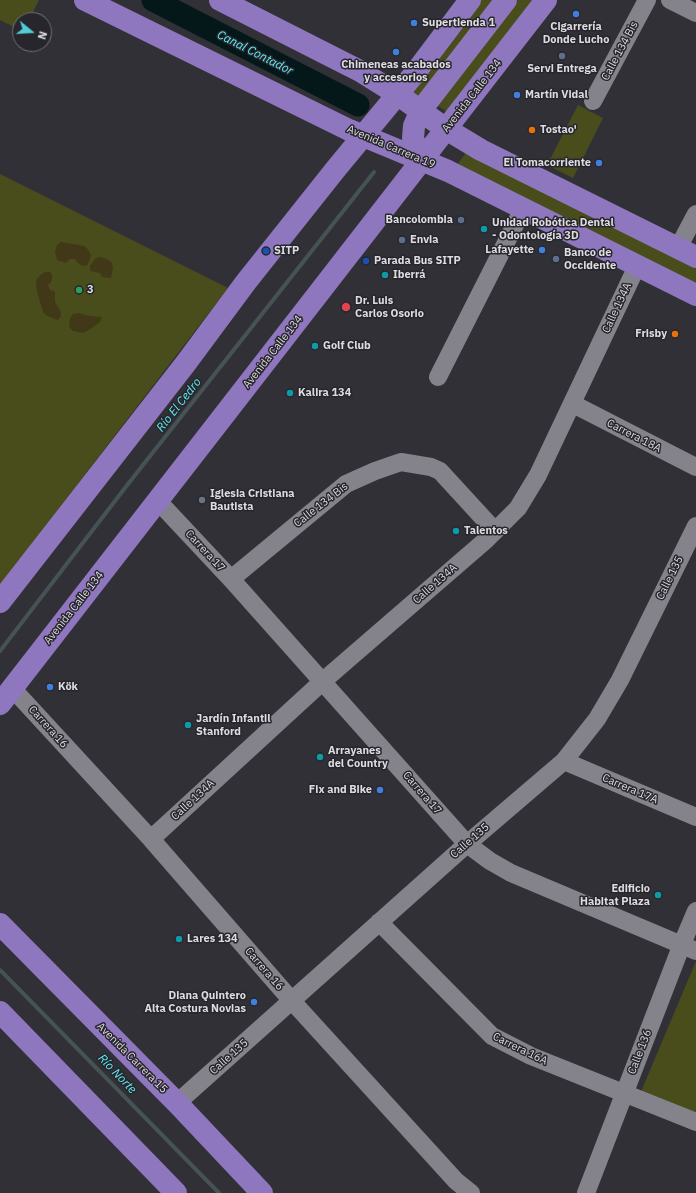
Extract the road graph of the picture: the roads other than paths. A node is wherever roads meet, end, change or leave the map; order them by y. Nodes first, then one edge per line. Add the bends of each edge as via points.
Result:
1 (84, 0) edge
2 (470, 0) edge
3 (506, 0) edge
4 (546, 0) edge
5 (647, 0) edge
6 (670, 0) edge
7 (234, 3) edge
8 (696, 13) edge
9 (398, 94) junction
10 (593, 101) dead end
11 (420, 110) junction
12 (446, 128) junction
13 (363, 136) junction
14 (422, 160) junction
15 (523, 209) junction
16 (696, 214) edge
17 (687, 253) edge
18 (637, 266) junction
19 (696, 295) edge
20 (438, 377) dead end
21 (573, 404) junction
22 (696, 467) edge
23 (157, 500) junction
24 (696, 526) edge
25 (495, 531) junction
26 (231, 579) junction
27 (0, 602) edge
28 (322, 680) junction
29 (6, 696) edge
30 (564, 761) junction
31 (696, 817) edge
32 (151, 840) junction
33 (467, 844) junction
34 (696, 911) edge
35 (379, 922) junction
36 (0, 924) edge
37 (689, 947) edge
38 (292, 1001) junction
39 (0, 1012) edge
40 (624, 1093) junction
41 (177, 1103) junction
42 (696, 1122) edge
43 (176, 1193) edge
44 (262, 1193) edge
45 (471, 1193) edge
46 (586, 1193) edge

1 - 13 main road, Avenida Carrera 19
2 - 9 main road
3 - 11 main road
4 - 12 main road, Avenida Calle 134
5 - 10 street, Calle 134 Bis
6 - 8 street
7 - 9 main road
9 - 11 main road
9 - 13 main road
11 - 12 main road
11 - 14 main road via 413,138
12 - 14 main road, Avenida Calle 134
12 - 17 main road via 481,150
13 - 14 main road, Avenida Carrera 19
13 - 27 main road via 251,276
14 - 15 main road, Avenida Carrera 19
14 - 23 main road, Avenida Calle 134
15 - 18 main road, Avenida Carrera 19
15 - 20 street
16 - 17 street
18 - 19 main road, Avenida Carrera 19
18 - 21 street, Calle 134A
21 - 22 street, Carrera 18A
21 - 25 street, Calle 134A via 538,475 518,508
23 - 26 street, Carrera 17
23 - 29 main road, Avenida Calle 134
24 - 30 street, Calle 135 via 620,680 597,719
25 - 26 street, Calle 134 Bis via 440,471 401,462 346,484
25 - 28 street, Calle 134A
26 - 28 street, Carrera 17
28 - 32 street, Calle 134A
28 - 33 street, Carrera 17
29 - 32 street, Carrera 16
30 - 31 street, Carrera 17A
30 - 33 street, Calle 135
32 - 38 street, Carrera 16
33 - 35 street, Calle 135
33 - 37 street, Carrera 17 via 511,873
34 - 37 street, Calle 136
35 - 38 street, Calle 135
35 - 40 street, Carrera 16A via 492,1036 531,1056
36 - 41 main road, Avenida Carrera 15
37 - 40 street, Calle 136
38 - 41 street, Calle 135
38 - 45 street, Carrera 16 via 456,1181
39 - 43 main road
40 - 42 street, Carrera 16A
40 - 46 street, Calle 136
41 - 44 main road, Avenida Carrera 15

